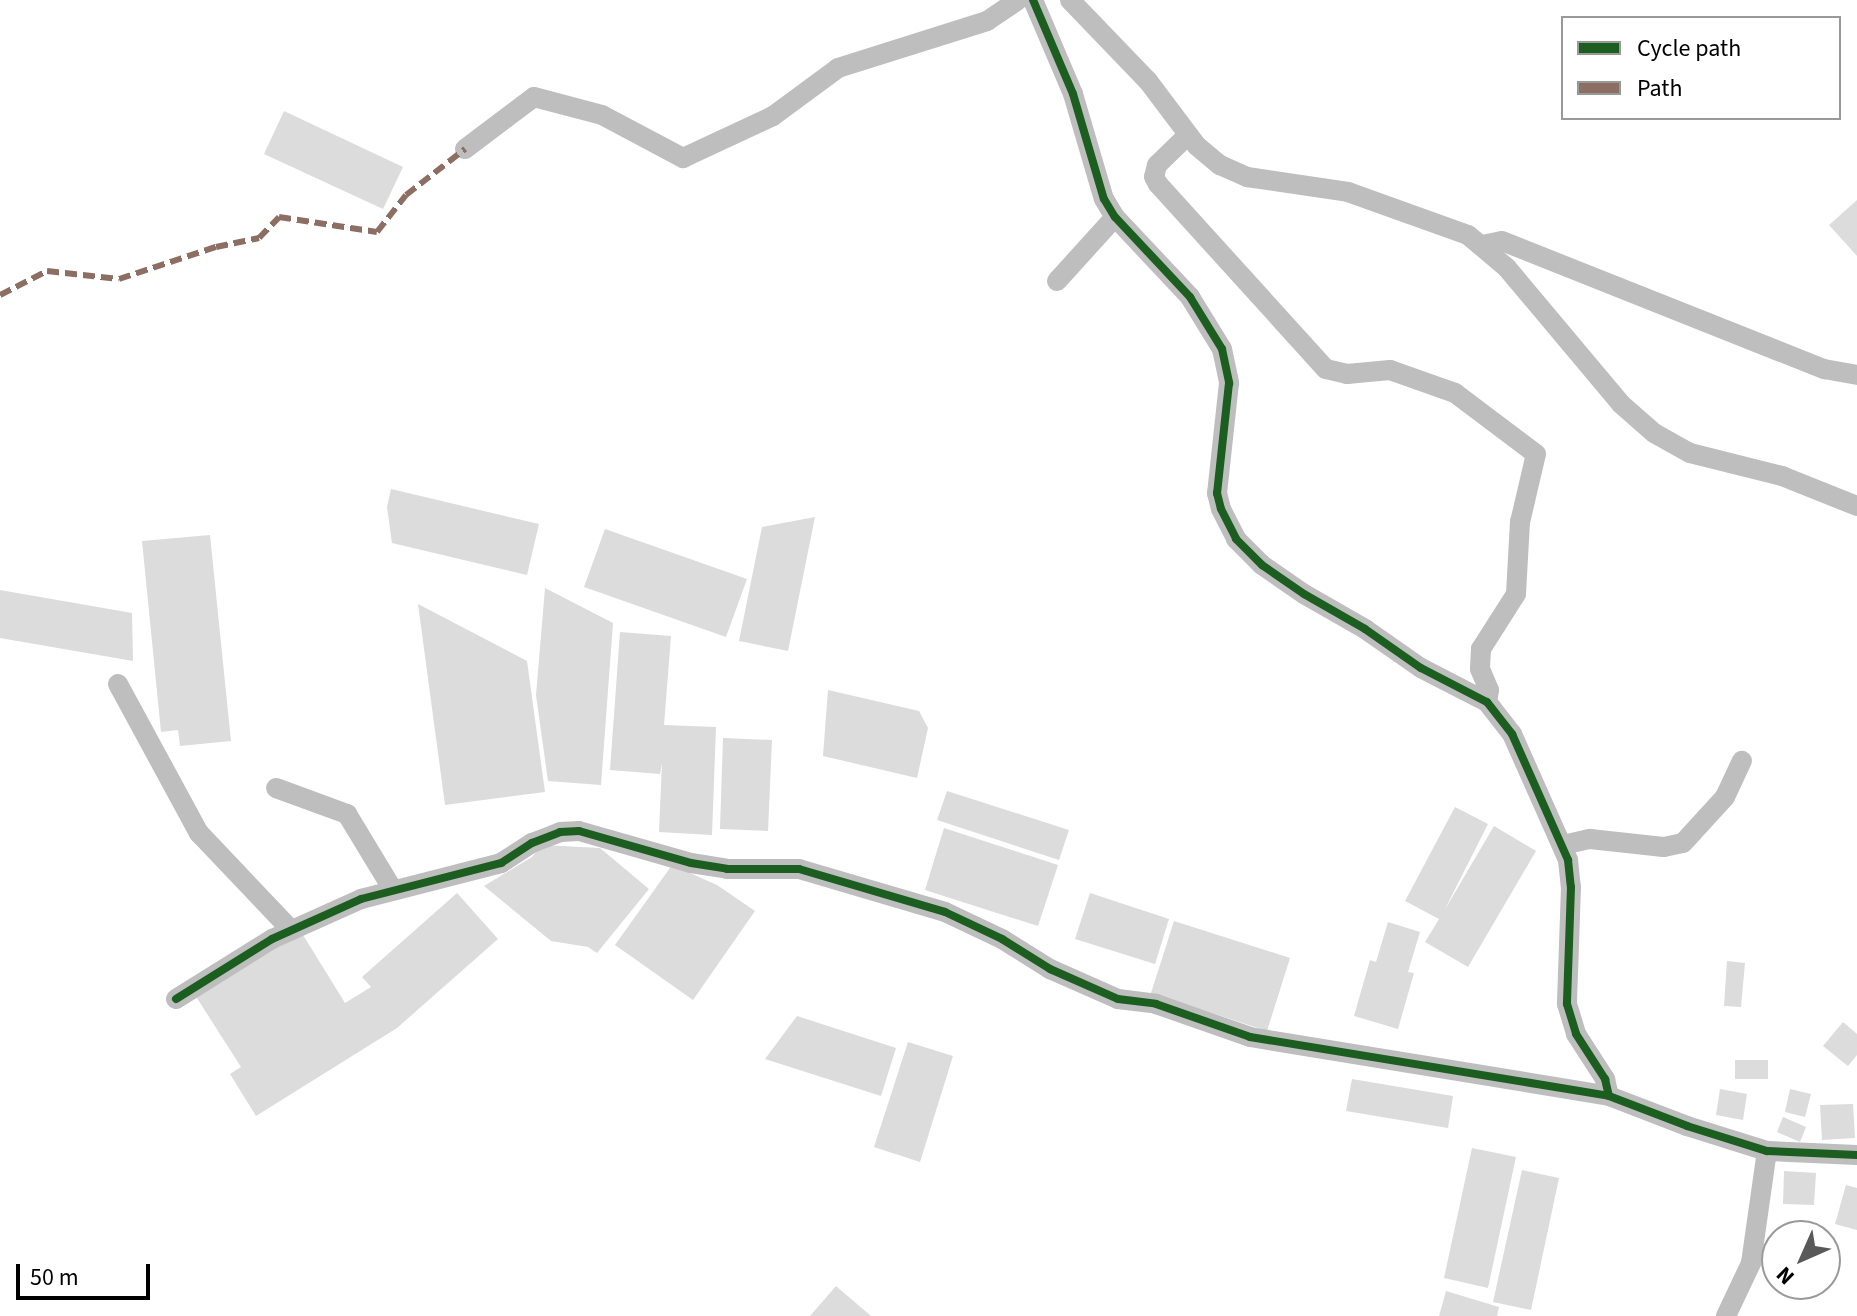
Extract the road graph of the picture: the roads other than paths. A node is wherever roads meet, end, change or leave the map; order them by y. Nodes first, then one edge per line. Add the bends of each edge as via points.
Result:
1 (1018, 0) edge
2 (1033, 0) edge
3 (1070, 0) edge
4 (1188, 135) junction
5 (465, 149) dead end
6 (1115, 217) junction
7 (1482, 245) junction
8 (1057, 281) dead end
9 (1857, 375) edge
10 (1857, 506) edge
11 (118, 684) dead end
12 (1487, 702) junction
13 (1742, 761) dead end
14 (276, 788) dead end
15 (1563, 845) junction
16 (393, 890) junction
17 (291, 930) junction
18 (176, 999) dead end
19 (1609, 1096) junction
20 (1767, 1151) junction
21 (1857, 1155) edge
22 (1726, 1316) edge

1 - 5 street via 987,21 838,68 773,116 683,158 602,115 534,97
2 - 6 street via 1073,94 1104,199
3 - 4 street via 1148,81
4 - 7 street via 1232,171 1348,192 1449,226
4 - 12 street via 1157,165 1158,184 1326,369 1347,374 1390,370 1455,393 1536,454 1520,522 1516,594 1481,649
6 - 8 street
6 - 12 street via 1176,280 1222,349 1229,383 1217,493 1236,539 1255,560 1304,594 1421,668
7 - 9 street via 1502,241 1824,369
7 - 10 street via 1621,404 1654,433 1690,453 1782,476
11 - 17 street via 199,833
12 - 15 street via 1512,734
13 - 15 street via 1725,797 1683,843 1664,847 1590,839
14 - 16 street via 347,814
15 - 19 street via 1571,887 1567,1004 1576,1034 1605,1079
16 - 17 street
16 - 19 street via 501,863 532,843 579,831 691,863 799,869 945,912 1118,999 1156,1004 1250,1037
17 - 18 street
19 - 20 street
20 - 21 street
20 - 22 street via 1756,1244

